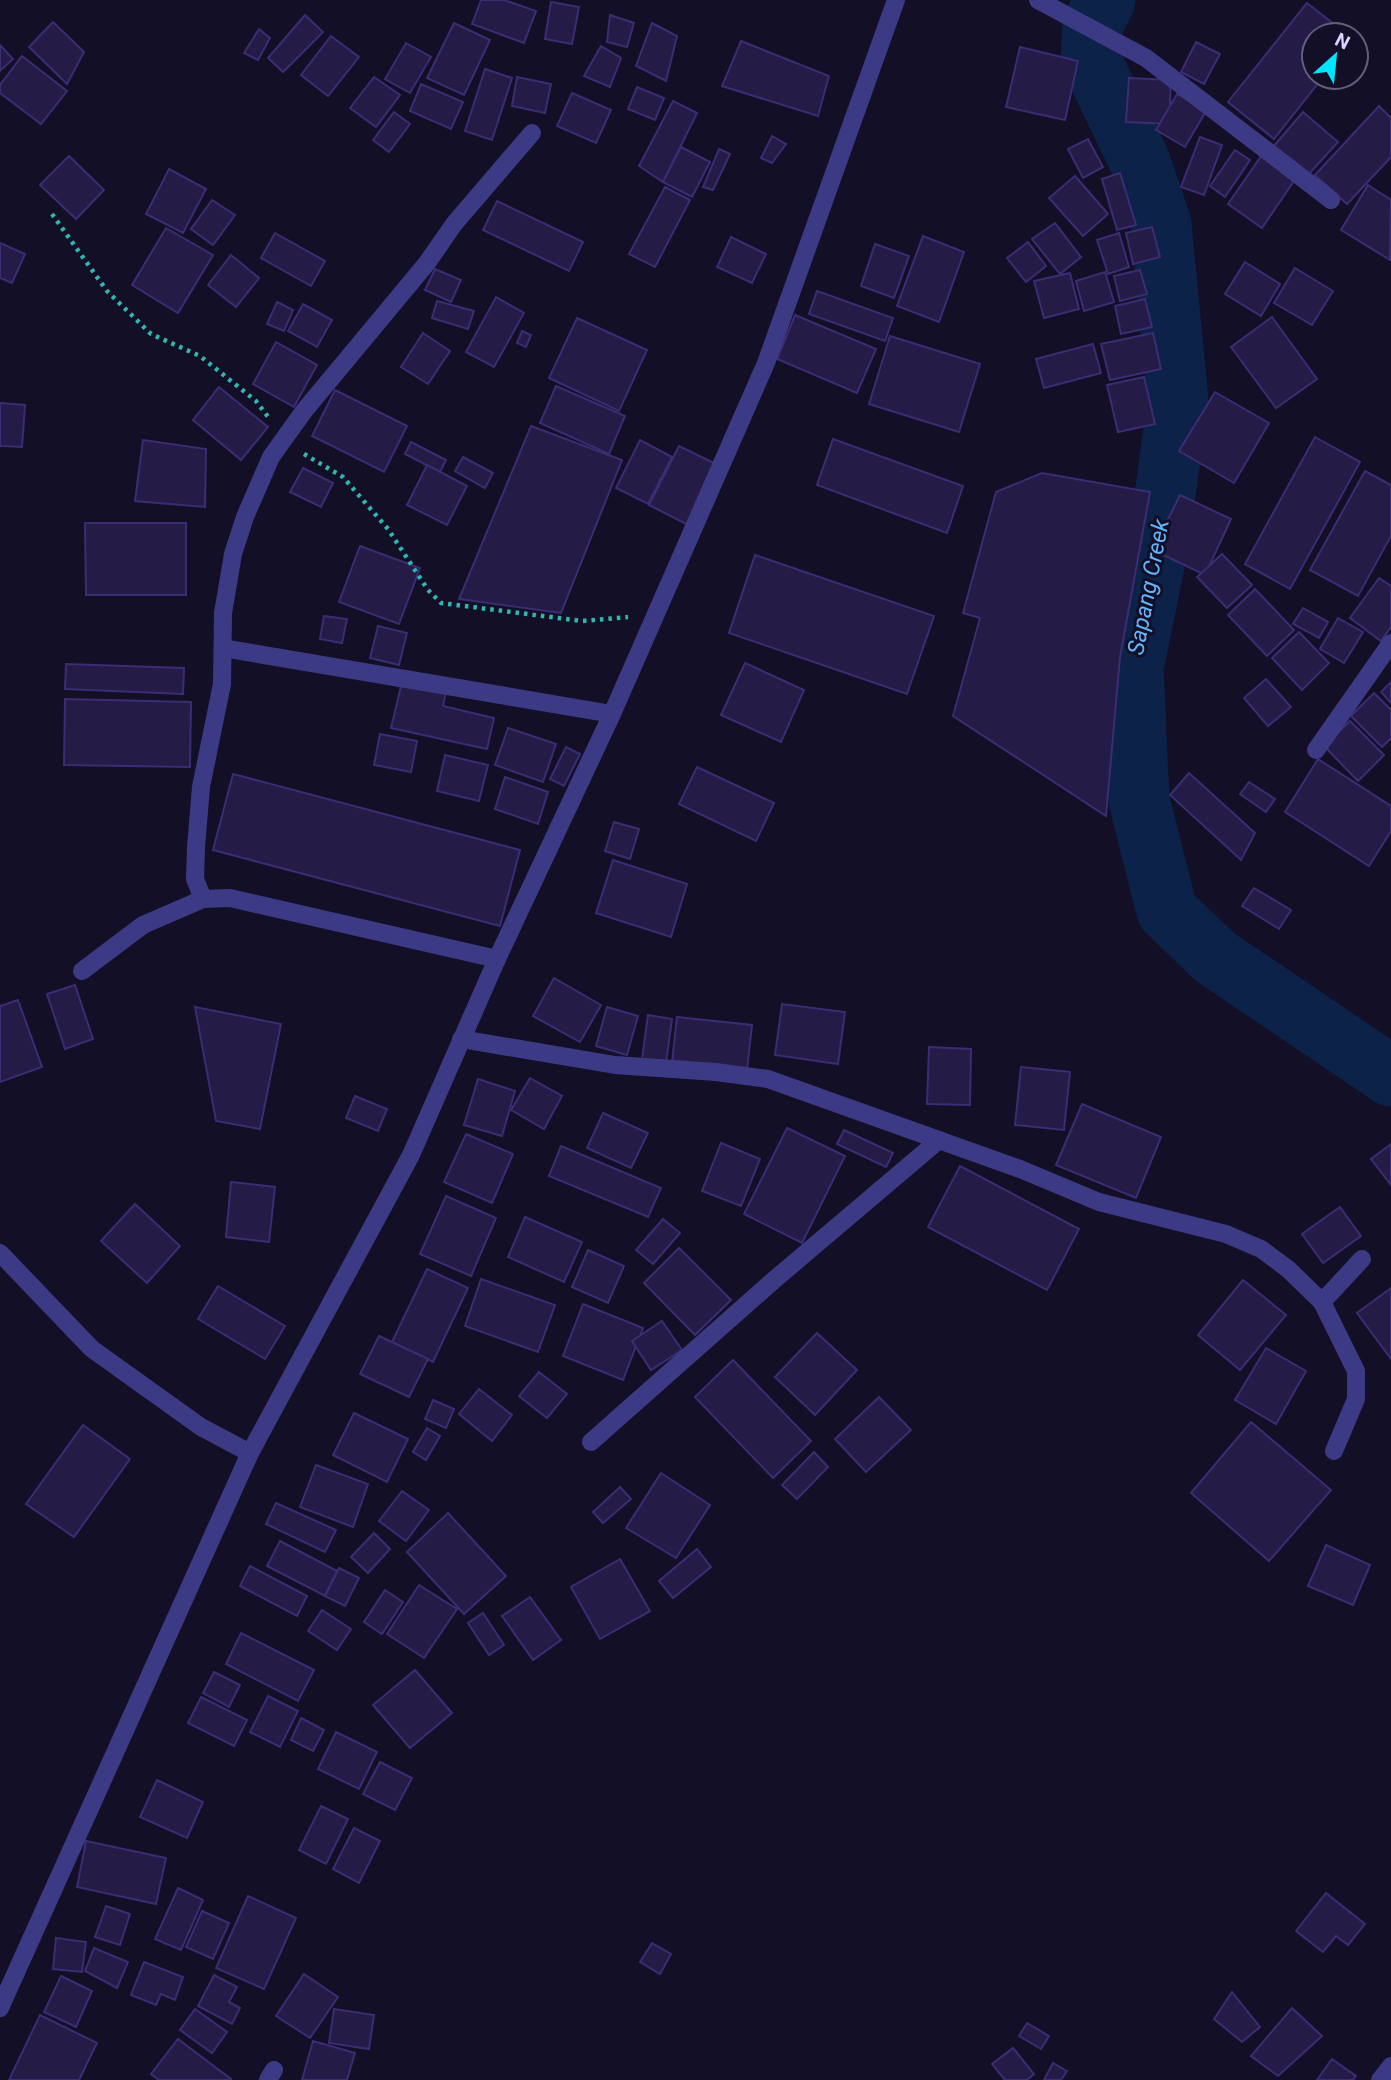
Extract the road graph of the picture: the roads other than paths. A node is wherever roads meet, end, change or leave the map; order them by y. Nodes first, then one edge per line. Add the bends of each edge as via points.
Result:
1 (896, 0) edge
2 (1038, 0) edge
3 (532, 133) dead end
4 (1331, 200) dead end
5 (1391, 643) edge
6 (223, 648) junction
7 (612, 714) junction
8 (1316, 750) dead end
9 (203, 899) junction
10 (497, 959) junction
11 (82, 971) dead end
12 (461, 1039) junction
13 (939, 1140) junction
14 (0, 1253) edge
15 (1362, 1259) dead end
16 (1322, 1302) junction
17 (591, 1442) dead end
18 (1334, 1451) dead end
19 (250, 1453) junction
20 (0, 2008) edge
21 (1391, 2066) edge
22 (1380, 2080) edge

1 - 7 street via 765,363
2 - 4 street via 1146,58
3 - 6 street via 454,224 271,457 233,554 223,613
5 - 8 street
6 - 7 street
6 - 9 street via 222,684 201,787 195,879
7 - 10 street
9 - 10 street via 230,898
9 - 11 street via 143,925
10 - 12 street
12 - 13 street via 615,1065 768,1079
12 - 19 street via 411,1154
13 - 16 street via 1099,1202 1226,1234 1261,1249
13 - 17 street
14 - 19 street via 92,1349 201,1427
15 - 16 street
16 - 18 street via 1356,1371 1356,1398
19 - 20 street
21 - 22 street

